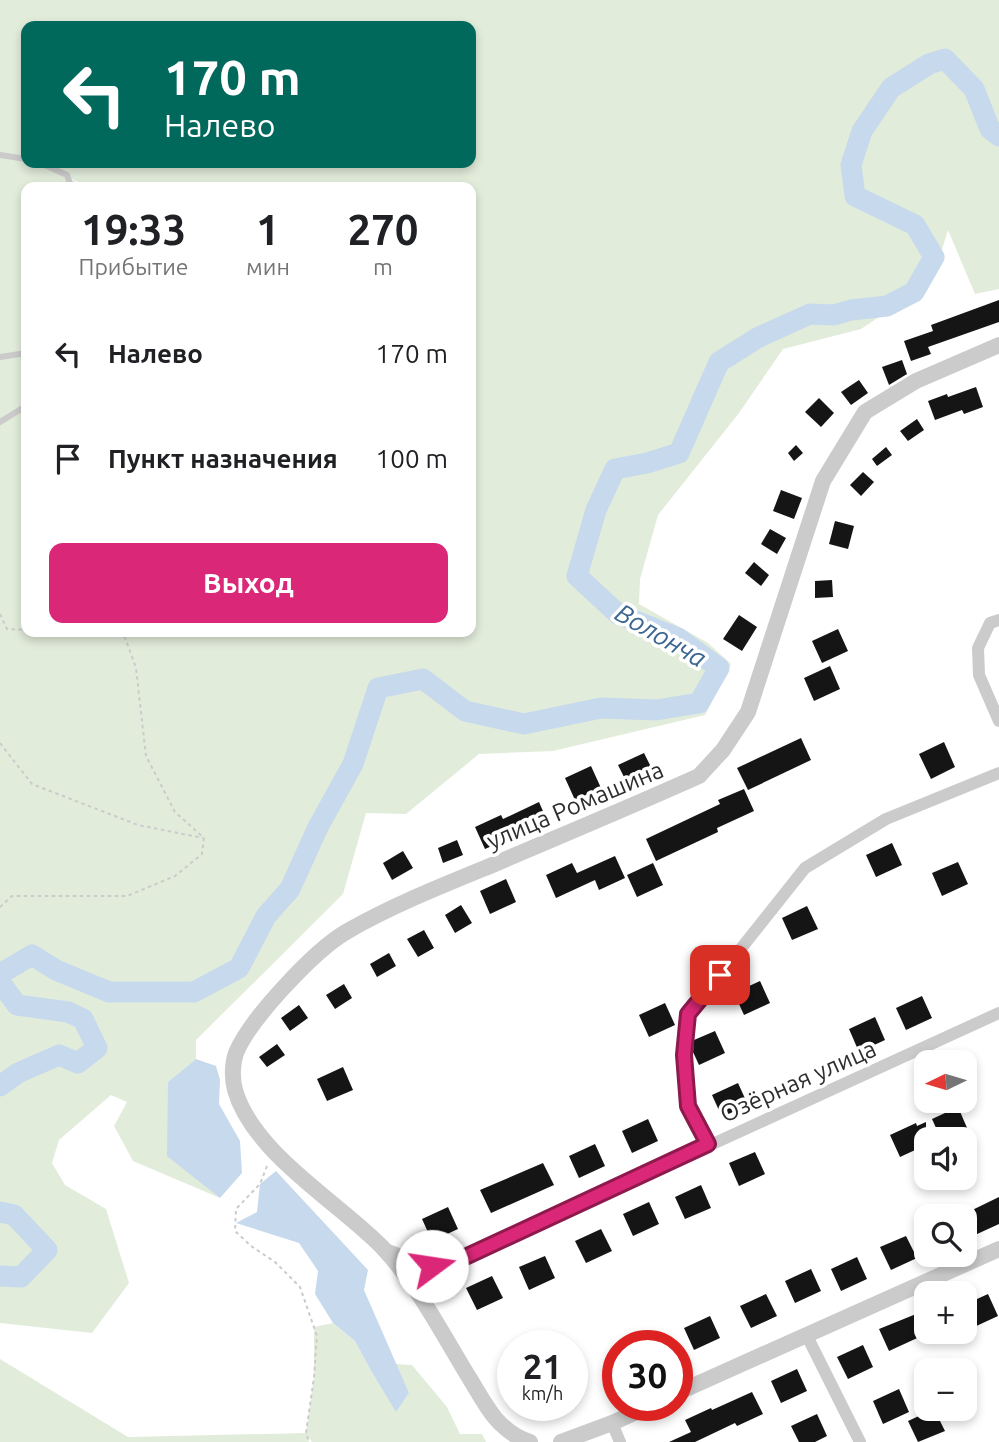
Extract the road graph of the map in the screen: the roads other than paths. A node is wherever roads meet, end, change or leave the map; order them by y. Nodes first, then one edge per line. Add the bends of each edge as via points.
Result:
1 (0, 155) edge
2 (21, 158) edge
3 (50, 168) edge
4 (69, 182) edge
5 (999, 345) edge
6 (21, 354) edge
7 (0, 357) edge
8 (21, 409) edge
9 (0, 422) edge
10 (999, 620) edge
11 (999, 721) edge
12 (999, 773) edge
13 (999, 1013) edge
14 (708, 1144) junction
15 (382, 1248) junction
16 (999, 1250) edge
17 (806, 1334) junction
18 (693, 1387) edge
19 (616, 1421) edge
20 (612, 1423) junction
21 (530, 1442) edge
22 (561, 1442) edge
23 (620, 1442) edge
24 (860, 1442) edge

1 - 2 lane
3 - 4 lane via 67,176
5 - 15 street, улица Ромашина via 916,381 865,412 823,481 748,712 699,776 421,895 344,933 316,954 260,1017 233,1068 243,1111 278,1154
6 - 7 lane
8 - 9 lane
10 - 11 street via 990,623 978,648 979,675
12 - 14 street via 886,819 805,868 688,1014 684,1055 688,1106
13 - 14 street, Озёрная улица
14 - 15 street, Озёрная улица via 448,1265 432,1266
15 - 21 street, улица Ромашина via 496,1419
16 - 17 street
17 - 18 street
17 - 24 street
19 - 20 street
20 - 22 street
20 - 23 street

